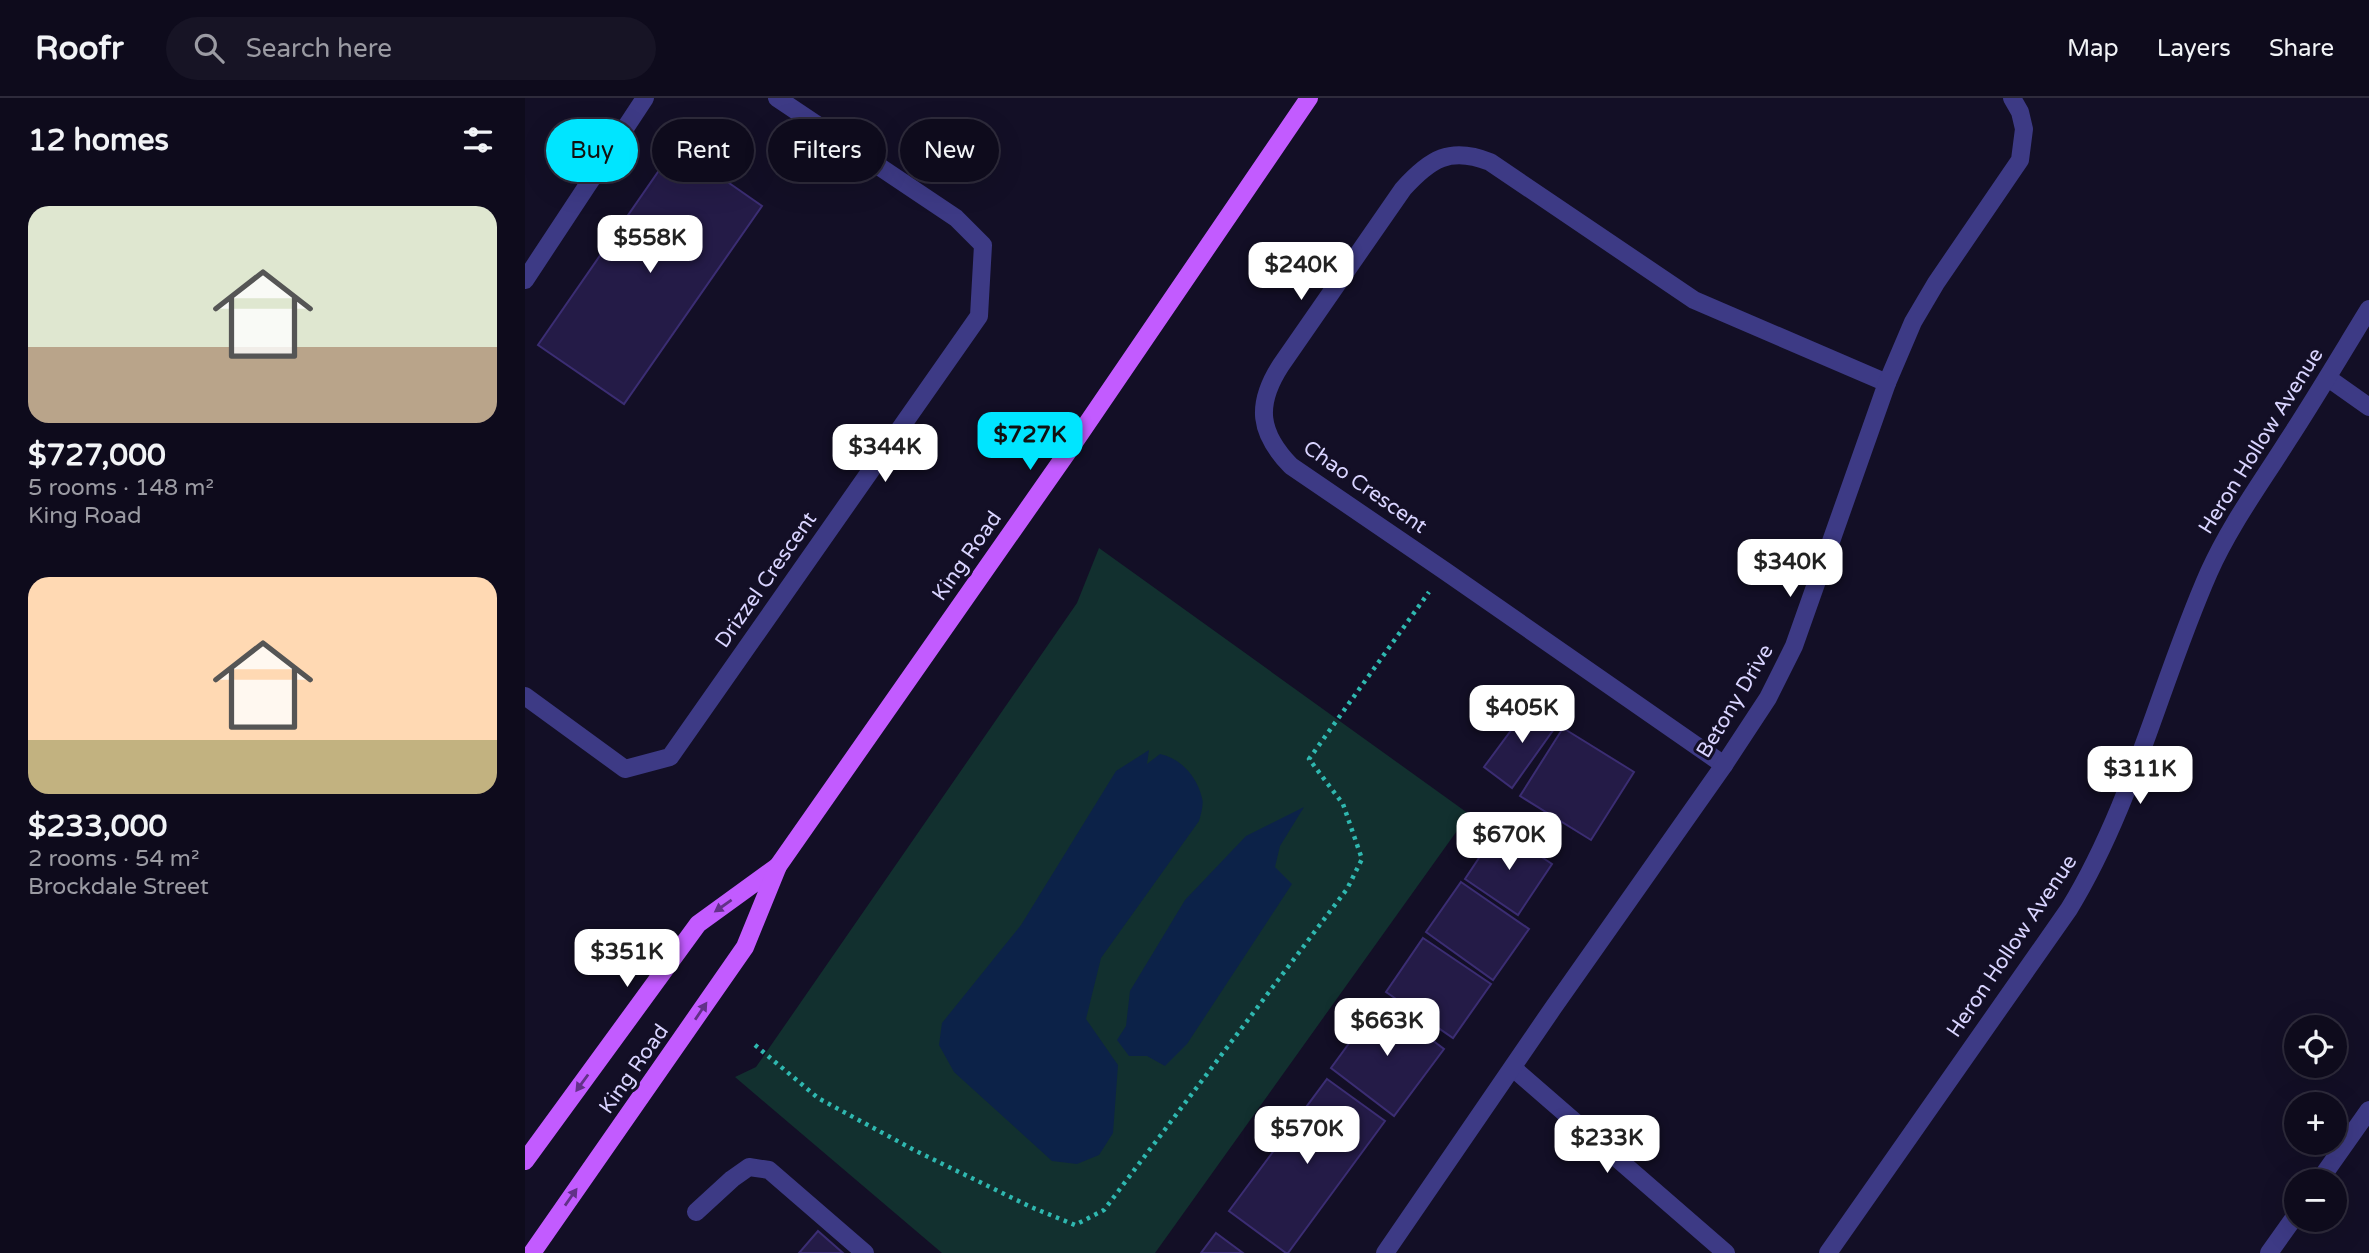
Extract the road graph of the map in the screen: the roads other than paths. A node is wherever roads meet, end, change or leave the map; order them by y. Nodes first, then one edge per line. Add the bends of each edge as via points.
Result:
1 (645, 98) edge
2 (777, 98) edge
3 (1309, 98) edge
4 (2012, 98) edge
5 (525, 280) edge
6 (2369, 309) edge
7 (2328, 378) junction
8 (1887, 383) junction
9 (2369, 407) edge
10 (525, 696) edge
11 (1724, 765) junction
12 (778, 866) junction
13 (1513, 1068) junction
14 (2369, 1110) edge
15 (525, 1161) edge
16 (2327, 1169) edge
17 (696, 1212) dead end
18 (2284, 1232) edge
19 (532, 1253) edge
20 (865, 1253) edge
21 (1385, 1253) edge
22 (1726, 1253) edge
23 (1828, 1253) edge
24 (2269, 1253) edge

1 - 5 street
2 - 10 street, Drizzel Crescent via 956,218 983,245 979,316 670,757 625,769
3 - 12 main road, King Road
4 - 8 street, Betony Drive via 2024,129 2021,159 1924,302
6 - 7 street, Heron Hollow Avenue
7 - 9 street
7 - 23 street, Heron Hollow Avenue via 2220,548 2087,879
8 - 11 street, Betony Drive via 1794,646 1768,698
8 - 11 street, Chao Crescent via 1695,300 1490,162 1471,155 1442,156 1403,189 1267,390 1262,411 1267,432 1291,466
11 - 13 street, Betony Drive
12 -> 15 main road, King Road via 698,924
19 -> 12 main road, King Road via 745,947
13 - 21 street, Betony Drive
13 - 22 street
14 - 16 street
17 - 20 street via 749,1167 769,1170
18 - 24 street

